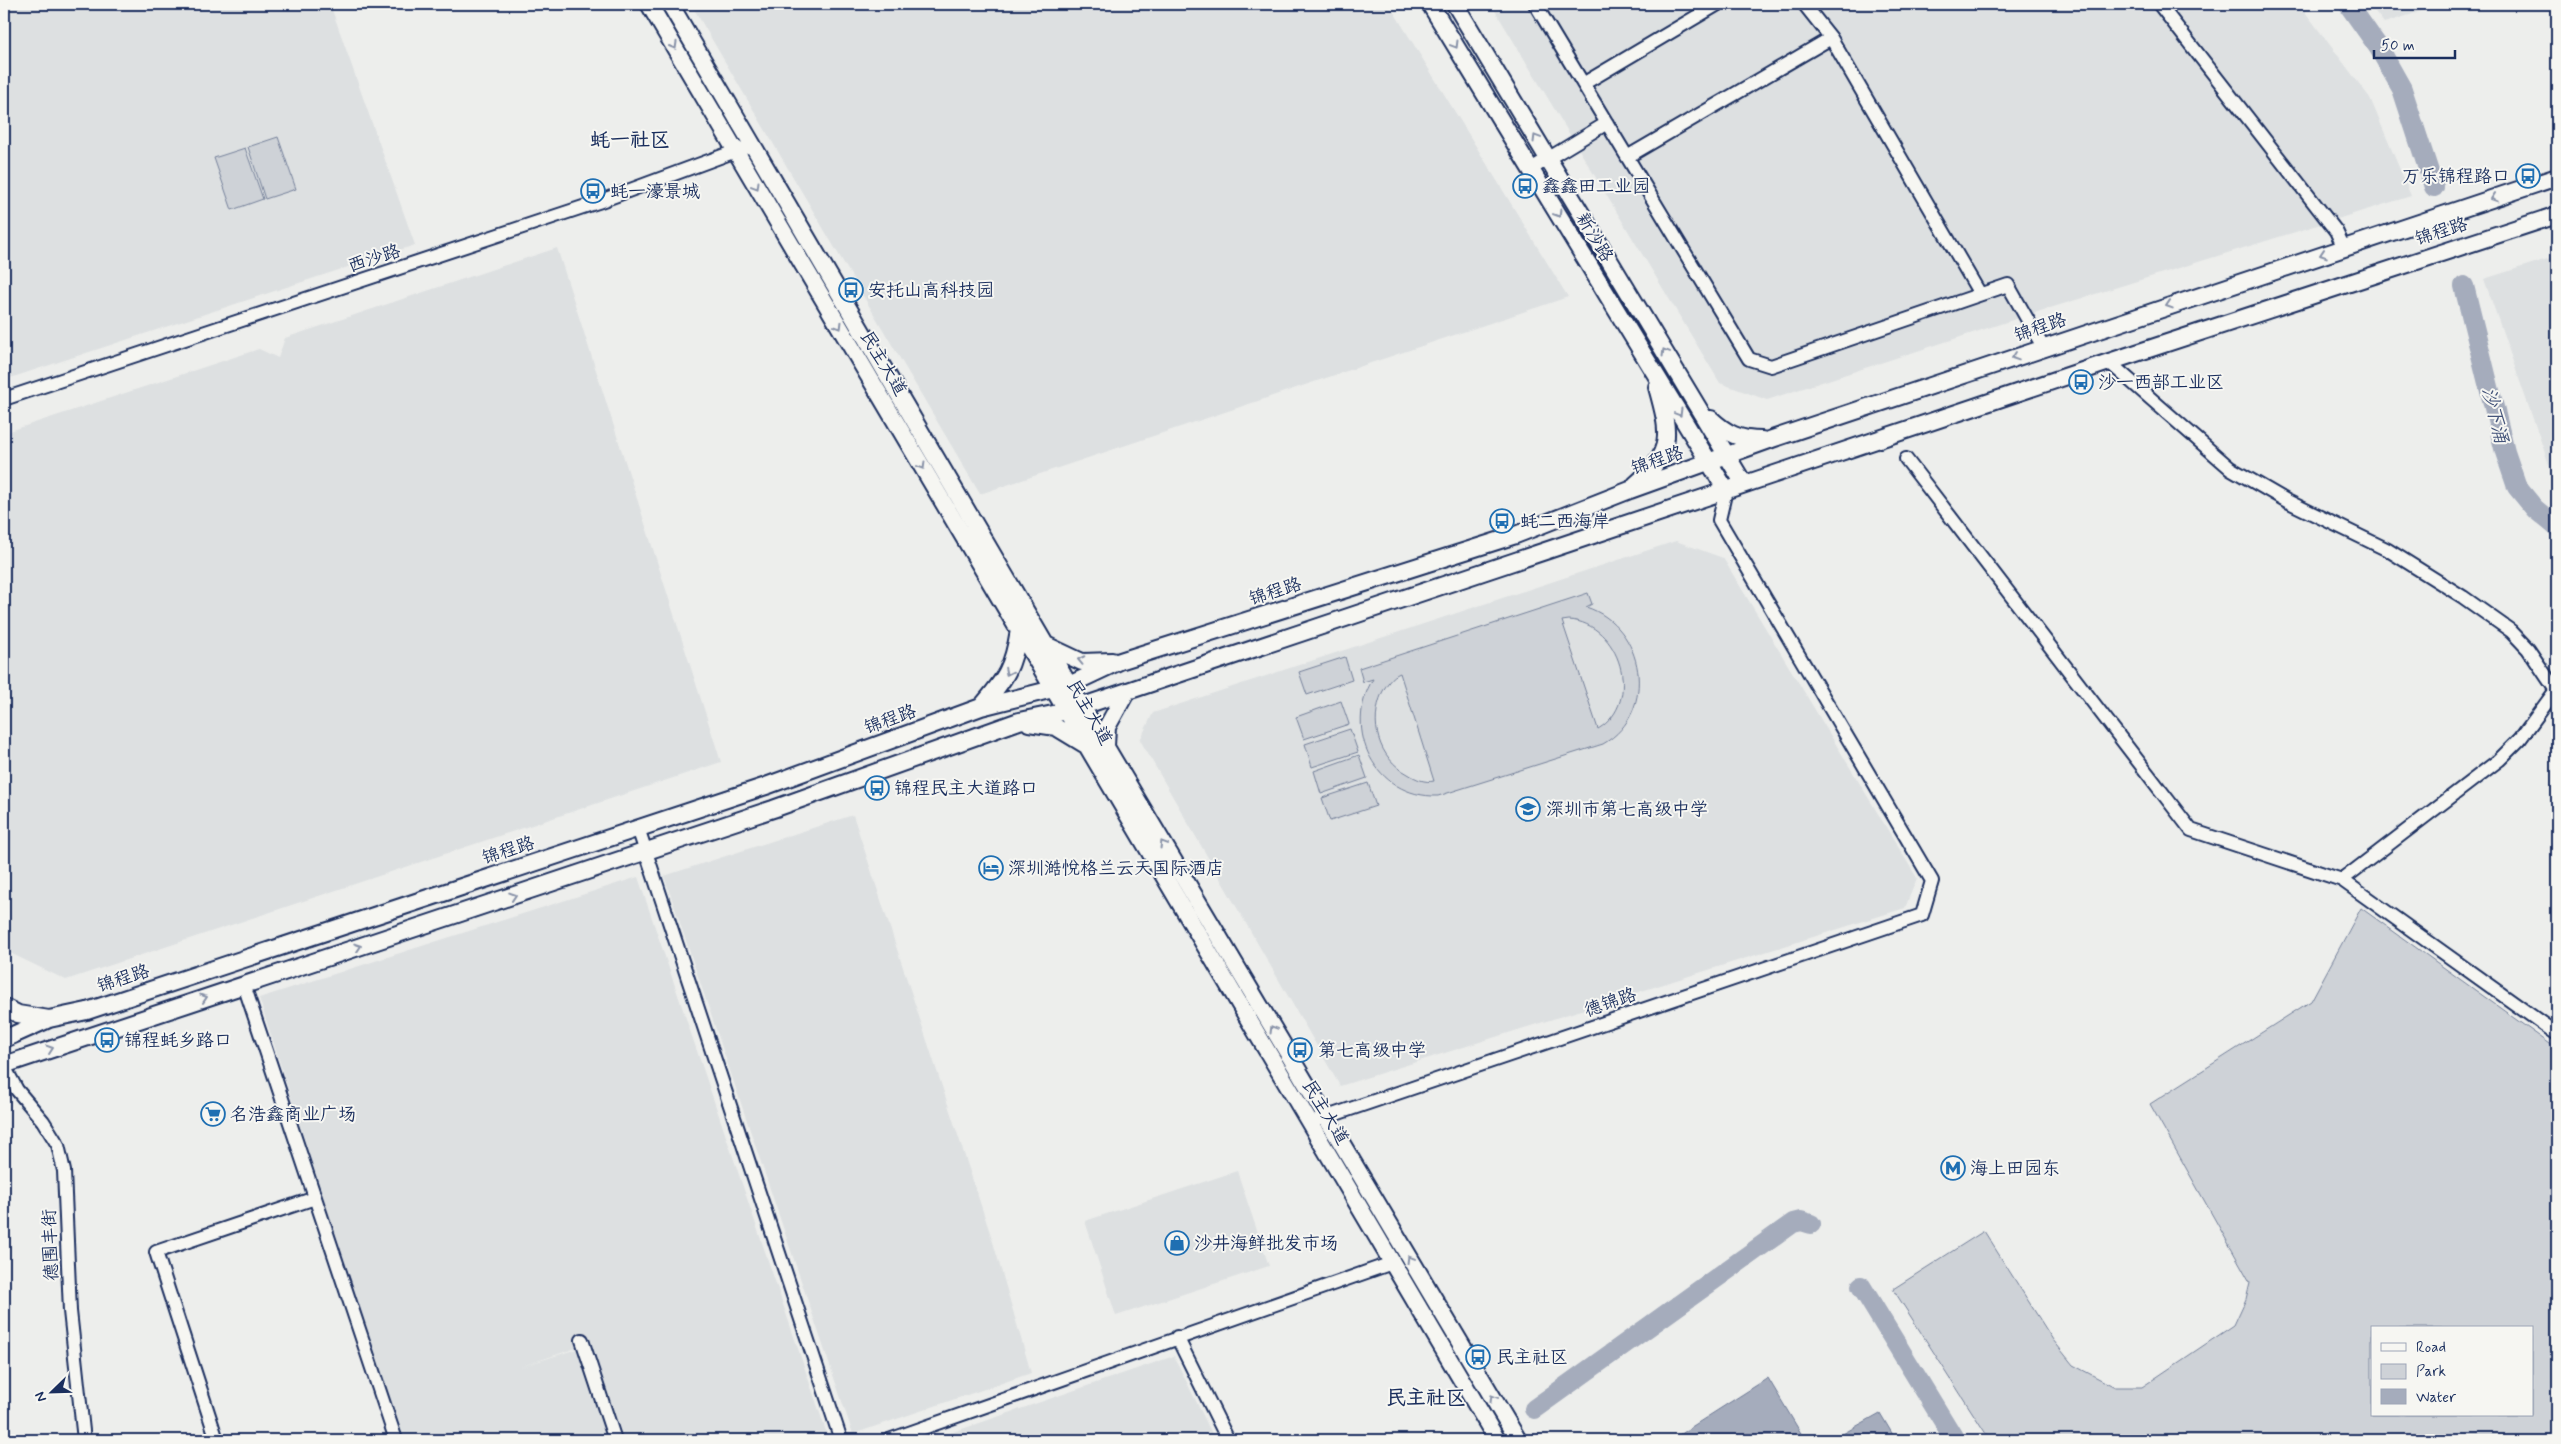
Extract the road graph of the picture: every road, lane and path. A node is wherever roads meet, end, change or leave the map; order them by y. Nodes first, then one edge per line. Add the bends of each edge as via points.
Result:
1 (649, 4) edge
2 (670, 4) edge
3 (1430, 4) edge
4 (1454, 4) edge
5 (1535, 4) edge
6 (1718, 4) edge
7 (1804, 4) edge
8 (2159, 4) edge
9 (1831, 38) junction
10 (1583, 84) junction
11 (1607, 123) junction
12 (752, 145) junction
13 (735, 152) junction
14 (1627, 157) junction
15 (1548, 158) junction
16 (1531, 169) junction
17 (2557, 177) edge
18 (2557, 215) edge
19 (2344, 248) junction
20 (1980, 294) junction
21 (2043, 347) junction
22 (2109, 362) junction
23 (1652, 368) junction
24 (4, 399) edge
25 (1698, 406) junction
26 (1770, 440) junction
27 (1728, 457) junction
28 (1906, 459) dead end
29 (1709, 463) junction
30 (1744, 484) junction
31 (1630, 490) junction
32 (1726, 490) junction
33 (1019, 630) junction
34 (1045, 644) junction
35 (1120, 661) junction
36 (1062, 687) junction
37 (1127, 691) junction
38 (2557, 691) edge
39 (982, 707) junction
40 (1075, 709) junction
41 (1019, 721) junction
42 (1086, 746) junction
43 (1106, 746) junction
44 (638, 828) junction
45 (646, 852) junction
46 (2342, 880) junction
47 (244, 984) junction
48 (4, 1006) edge
49 (49, 1019) junction
50 (2557, 1034) edge
51 (4, 1039) edge
52 (4, 1066) edge
53 (1326, 1117) junction
54 (1310, 1123) junction
55 (316, 1198) junction
56 (1392, 1263) junction
57 (1177, 1337) junction
58 (582, 1340) dead end
59 (84, 1440) edge
60 (217, 1440) edge
61 (396, 1440) edge
62 (615, 1440) edge
63 (841, 1440) edge
64 (889, 1440) edge
65 (1228, 1440) edge
66 (1497, 1440) edge
67 (1518, 1440) edge

1 -> 13 main road, 民主大道
2 - 12 main road, 民主大道
3 -> 16 main road, 新沙路
15 -> 4 main road, 新沙路
5 - 10 street
6 - 10 street
7 - 9 street
8 - 19 street via 2336,231
9 - 14 street
9 - 20 street
10 - 11 street
11 - 14 street
11 - 15 street
12 - 13 street, 西沙路
12 - 34 main road, 民主大道
13 - 24 street, 西沙路 via 598,202
13 -> 33 main road, 民主大道
14 - 20 street via 1750,360 1771,366
15 - 16 street
25 -> 15 main road, 新沙路
16 -> 23 main road, 新沙路
17 -> 19 main road, 锦程路
18 - 22 main road, 锦程路
19 -> 21 main road, 锦程路
20 - 21 street via 2008,285
21 -> 26 main road, 锦程路
22 - 30 main road, 锦程路
22 - 38 street via 2230,468 2287,501 2388,550 2511,631 2528,649
23 -> 29 main road, 新沙路
23 - 31 main road via 1667,425 1663,454 1654,469
25 - 26 main road via 1724,432 1745,440
25 - 27 main road, 新沙路
26 - 27 main road, 锦程路
27 - 29 main road, 锦程路
27 - 30 main road, 新沙路
28 - 46 street via 2191,830
29 - 31 main road, 锦程路
29 - 32 main road, 新沙路
30 - 32 main road, 锦程路
31 - 35 main road, 锦程路 via 1512,536
32 - 37 main road, 锦程路
32 - 53 street, 德锦路 via 1719,520 1932,881 1922,915
33 - 36 main road, 民主大道
33 -> 39 main road via 1014,659 1004,680
35 -> 34 main road via 1082,662
34 - 36 main road, 民主大道
35 - 36 main road, 锦程路
36 - 39 main road, 锦程路
36 - 40 main road, 民主大道
37 - 40 main road, 锦程路
37 - 43 main road via 1107,727
38 - 46 street via 2520,739 2499,760
39 - 44 main road, 锦程路 via 766,786
40 - 41 main road, 锦程路
40 - 42 main road, 民主大道
40 - 43 main road, 民主大道
41 - 42 main road via 1056,728
41 - 45 main road, 锦程路
42 - 54 main road, 民主大道
53 -> 43 main road, 民主大道
44 - 45 street
44 - 49 main road, 锦程路 via 88,1011
47 -> 45 main road, 锦程路
45 - 63 street
46 - 50 street
52 -> 47 main road, 锦程路
47 - 55 street
48 - 49 main road via 18,1014
49 - 51 main road, 锦程路
52 - 59 street, 德围丰街 via 17,1090 58,1145 64,1171 70,1311
53 - 54 street, 德锦路
67 -> 53 main road, 民主大道
54 - 56 main road, 民主大道
55 - 60 street via 156,1252
55 - 61 street
56 - 57 street
56 - 66 main road, 民主大道
57 - 64 street
57 - 65 street
58 - 62 street

